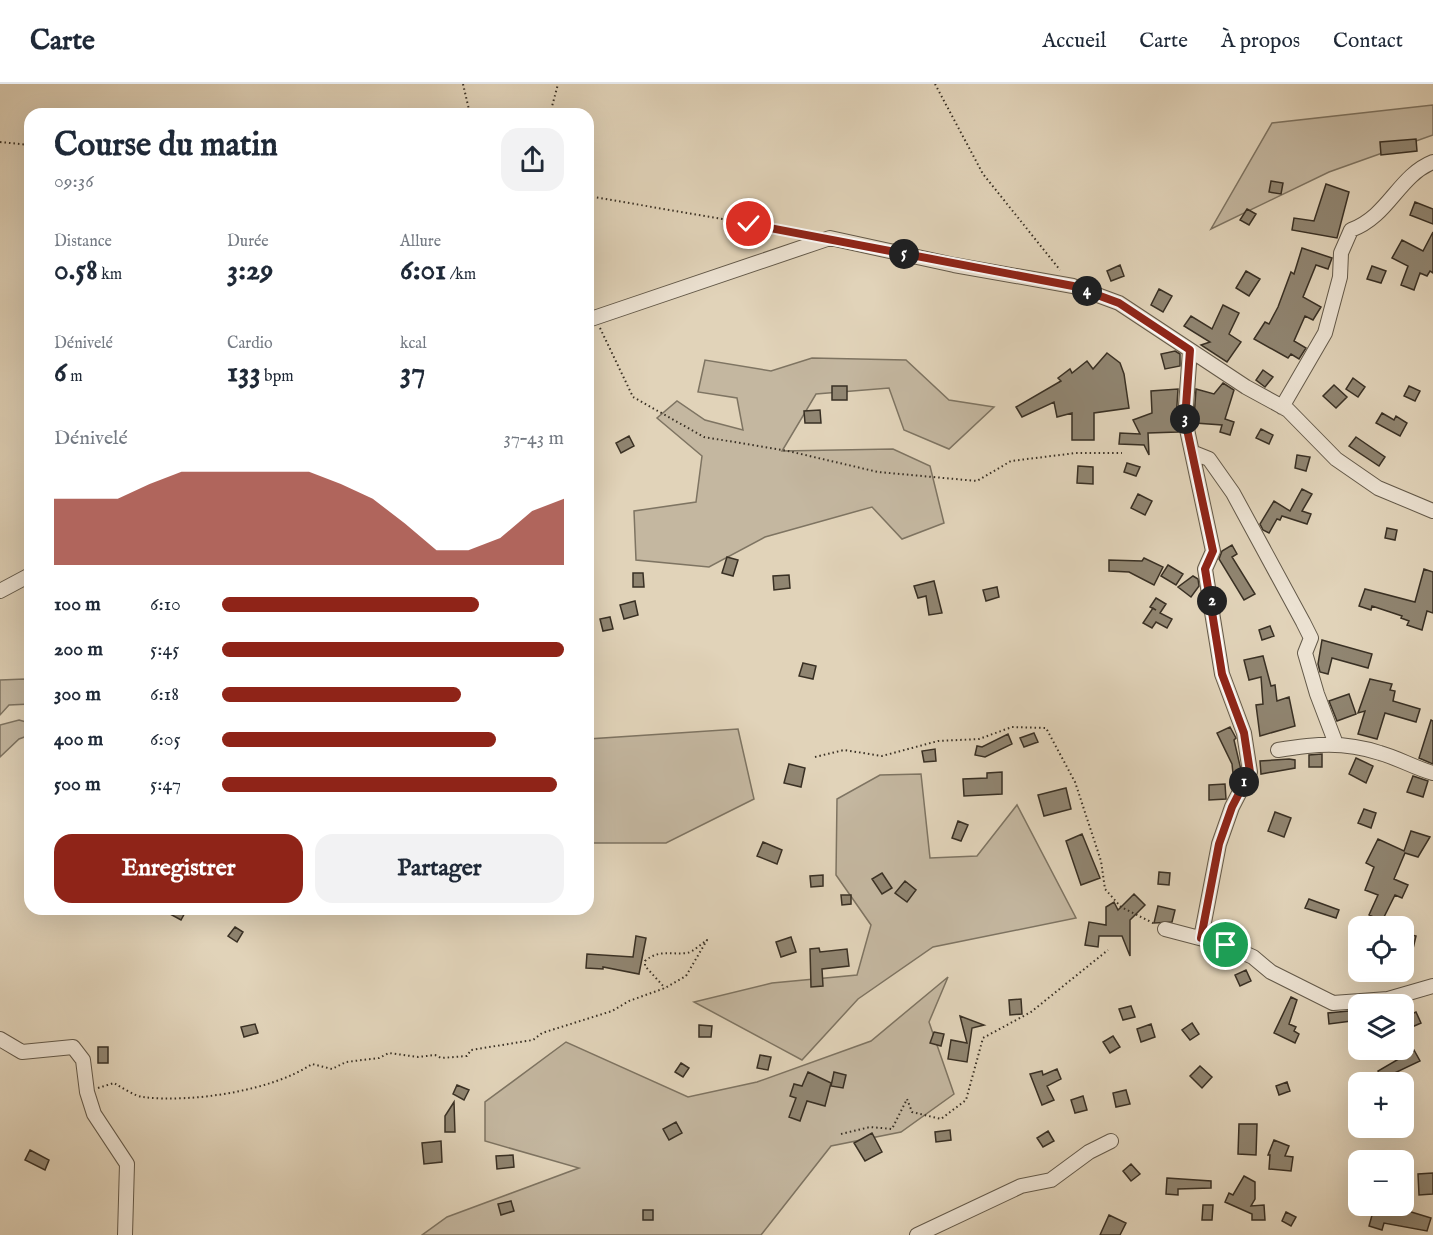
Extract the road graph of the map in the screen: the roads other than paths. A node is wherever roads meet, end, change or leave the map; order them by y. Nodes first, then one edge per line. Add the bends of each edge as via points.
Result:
1 (1433, 162) edge
2 (594, 318) edge
3 (1190, 350) junction
4 (1282, 406) junction
5 (1194, 453) junction
6 (1433, 511) edge
7 (24, 577) edge
8 (0, 591) edge
9 (1336, 744) junction
10 (1278, 750) dead end
11 (1433, 773) edge
12 (1164, 929) road end
13 (1201, 938) junction
14 (1433, 986) edge
15 (0, 1040) edge
16 (1111, 1141) dead end
17 (125, 1235) edge
18 (917, 1235) edge

1 - 4 street via 1420,167 1379,215 1351,230 1341,253 1340,277 1325,333
2 - 3 street via 830,238 1073,286 1119,303
3 - 4 street
3 - 5 street via 1185,420
4 - 6 street via 1336,459 1378,488
5 - 9 street via 1209,459 1233,494 1311,638 1305,653
5 - 13 street via 1213,551 1205,569 1222,674 1244,733 1250,772 1219,844
7 - 8 street
9 - 10 street
9 - 11 street via 1380,753
12 - 13 street
13 - 14 street via 1253,957 1271,972 1333,1004 1388,999
15 - 17 street via 22,1052 73,1047 83,1060 94,1114 127,1164
16 - 18 street via 1051,1180 1021,1186

